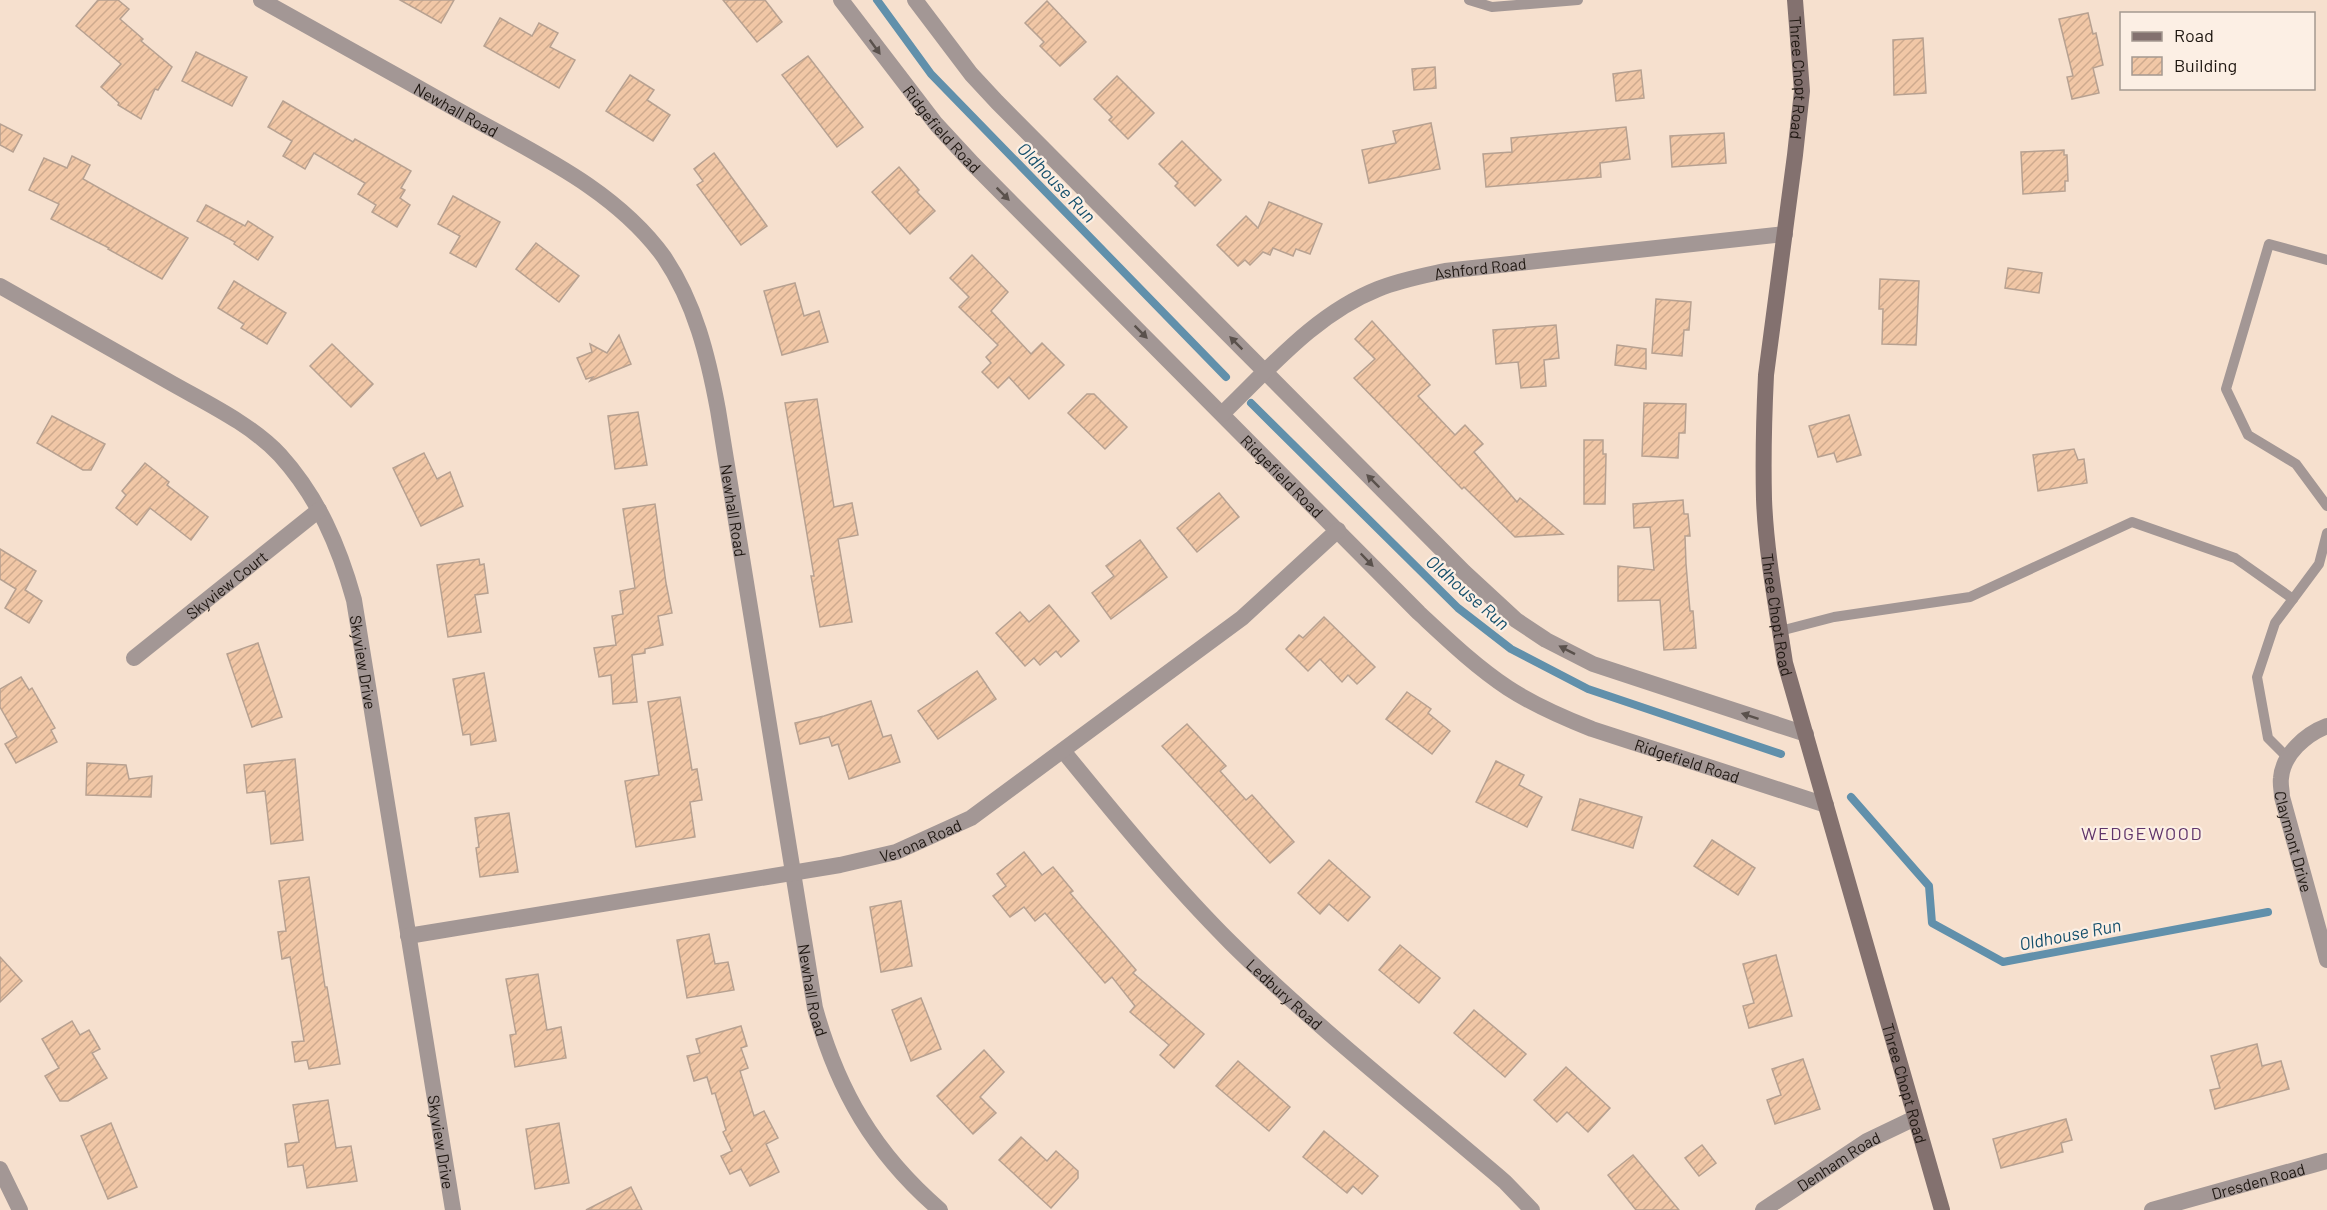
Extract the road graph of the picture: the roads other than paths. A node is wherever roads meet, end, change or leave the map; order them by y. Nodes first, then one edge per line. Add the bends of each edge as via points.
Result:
1 (261, 0) edge
2 (841, 0) edge
3 (915, 0) edge
4 (1469, 0) edge
5 (1578, 0) edge
6 (1794, 0) edge
7 (1785, 234) junction
8 (2327, 260) edge
9 (0, 286) edge
10 (1264, 372) junction
11 (1222, 414) junction
12 (2327, 506) edge
13 (319, 510) junction
14 (1338, 530) junction
15 (2327, 533) edge
16 (2293, 599) junction
17 (1780, 631) junction
18 (134, 658) dead end
19 (2327, 726) edge
20 (1806, 734) junction
21 (1064, 752) junction
22 (2288, 758) junction
23 (1826, 805) junction
24 (792, 873) junction
25 (408, 936) junction
26 (2327, 960) edge
27 (1915, 1118) junction
28 (2327, 1161) edge
29 (0, 1168) edge
30 (2193, 1205) edge
31 (20, 1210) edge
32 (453, 1210) edge
33 (940, 1210) edge
34 (1532, 1210) edge
35 (1763, 1210) edge
36 (1942, 1210) edge
37 (2152, 1210) edge

1 - 24 street, Newhall Road via 590,185 642,230 664,258 690,303 709,362
2 -> 11 street, Ridgefield Road via 936,124
10 -> 3 street via 997,102
4 - 5 lane via 1492,7
6 - 7 main road, Three Chopt Road via 1802,91
7 - 10 street, Ashford Road via 1415,277 1378,289 1339,309 1308,331
7 - 17 main road, Three Chopt Road via 1764,402 1764,501
8 - 12 lane via 2269,244 2226,389 2248,435 2296,464
9 - 13 street, Skyview Drive via 233,418 278,453
10 - 11 street, Ashford Road
20 -> 10 street via 1593,664 1516,620
11 - 14 street, Ridgefield Road
13 - 18 street, Skyview Court
13 - 25 street, Skyview Drive via 345,567 354,600
14 - 21 street, Verona Road via 1242,618
14 -> 23 street, Ridgefield Road via 1451,643 1510,689 1592,729
15 - 16 lane via 2319,564
16 - 17 lane via 2235,558 2132,522 1970,597 1833,617
16 - 22 lane via 2276,623 2257,677 2268,738
17 - 20 main road, Three Chopt Road
19 - 22 street via 2297,745
20 - 23 main road, Three Chopt Road
21 - 24 street, Verona Road via 947,831 897,852
21 - 34 street, Ledbury Road via 1145,852 1231,943 1505,1182
22 - 26 street, Claymont Drive via 2281,778 2282,797
23 - 27 main road, Three Chopt Road
24 - 25 street, Verona Road
24 - 33 street, Newhall Road via 815,1008 837,1076 899,1172
25 - 32 street, Skyview Drive
27 - 35 street, Denham Road via 1867,1140
27 - 36 main road, Three Chopt Road
28 - 30 street, Dresden Road
29 - 31 street
30 - 37 street, Dresden Road

